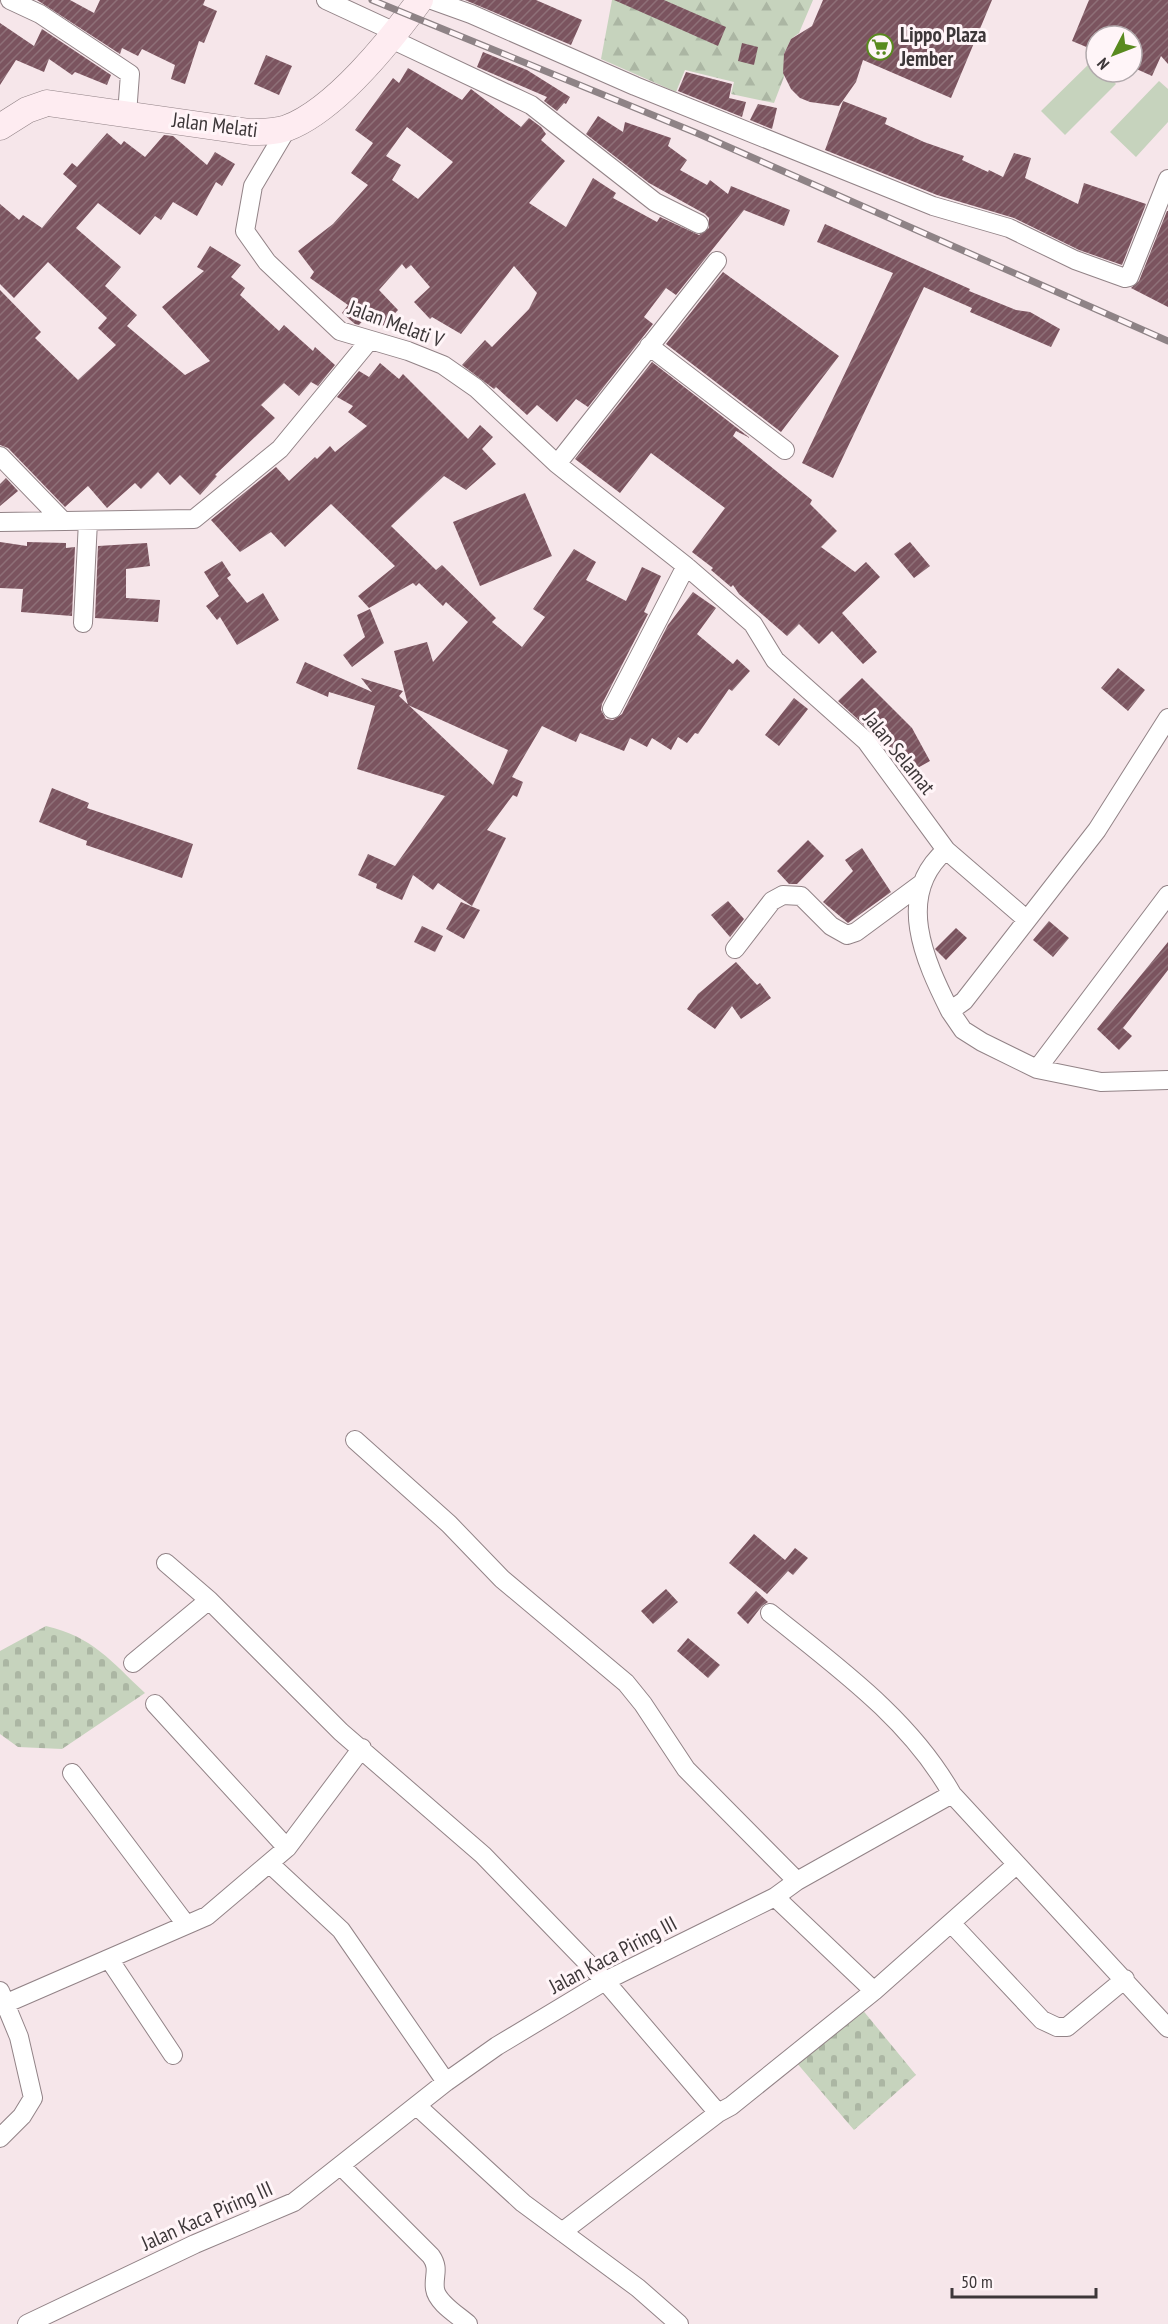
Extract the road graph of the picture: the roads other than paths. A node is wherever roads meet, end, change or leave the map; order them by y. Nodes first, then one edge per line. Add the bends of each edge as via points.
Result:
1 (10, 0) edge
2 (326, 0) edge
3 (420, 0) edge
4 (432, 0) edge
5 (392, 35) junction
6 (127, 114) junction
7 (0, 127) edge
8 (288, 127) junction
9 (1168, 179) edge
10 (699, 224) dead end
11 (717, 261) dead end
12 (369, 341) junction
13 (649, 346) junction
14 (785, 450) dead end
15 (0, 456) edge
16 (557, 464) junction
17 (63, 521) junction
18 (88, 521) junction
19 (0, 522) edge
20 (686, 566) junction
21 (83, 622) dead end
22 (612, 709) dead end
23 (1168, 718) edge
24 (946, 850) junction
25 (921, 884) junction
26 (1168, 895) edge
27 (1026, 919) junction
28 (735, 949) dead end
29 (950, 1011) junction
30 (1037, 1069) junction
31 (1168, 1080) edge
32 (355, 1440) dead end
33 (165, 1563) dead end
34 (209, 1600) junction
35 (770, 1614) dead end
36 (133, 1663) dead end
37 (155, 1704) dead end
38 (362, 1748) junction
39 (72, 1773) dead end
40 (952, 1794) junction
41 (287, 1848) junction
42 (270, 1864) junction
43 (1016, 1865) junction
44 (797, 1881) junction
45 (775, 1897) junction
46 (185, 1923) junction
47 (952, 1924) junction
48 (109, 1959) junction
49 (1125, 1979) junction
50 (606, 1981) junction
51 (874, 1991) junction
52 (2, 2000) edge
53 (1168, 2028) edge
54 (173, 2055) dead end
55 (446, 2082) junction
56 (417, 2106) junction
57 (718, 2113) junction
58 (0, 2138) edge
59 (342, 2167) junction
60 (562, 2232) junction
61 (27, 2324) edge
62 (468, 2324) edge
63 (679, 2324) edge

1 - 6 street via 40,14 130,74
2 - 5 street
3 - 5 main road, Jalan Melati
4 - 9 street via 933,206 1009,228 1075,260 1125,278 1129,277
5 - 8 main road, Jalan Melati via 322,109
5 - 10 street via 531,105 655,201
6 - 7 main road, Jalan Melati via 47,103
6 - 8 main road, Jalan Melati via 250,132
8 - 12 street, Jalan Melati V via 253,186 245,231 267,262 316,311 340,331
11 - 13 street
12 - 16 street, Jalan Melati V via 443,365 476,388
12 - 18 street via 280,449 194,519
13 - 14 street
13 - 16 street
15 - 17 street
16 - 20 street, Jalan Melati V
17 - 18 street
17 - 19 street
18 - 21 street
20 - 22 street
20 - 24 street, Jalan Selamat via 753,624 775,660 866,741
23 - 27 street via 1097,830
24 - 25 street
24 - 27 street, Jalan Selamat
25 - 28 street via 847,935 831,926 801,896 783,895 772,901
25 - 29 street via 921,947
26 - 30 street
27 - 29 street via 964,1000
29 - 30 street via 963,1030
30 - 31 street via 1101,1082
32 - 44 street via 449,1524 502,1579 626,1683 686,1769
33 - 34 street
34 - 36 street
34 - 38 street via 341,1732
35 - 40 street via 865,1689 936,1765
37 - 41 street
38 - 41 street
38 - 50 street via 483,1855
39 - 46 street
40 - 43 street
40 - 44 street, Jalan Kaca Piring III
41 - 42 street
42 - 46 street via 207,1916
42 - 55 street via 340,1930
43 - 47 street
43 - 49 street
44 - 45 street, Jalan Kaca Piring III
45 - 50 street, Jalan Kaca Piring III
45 - 51 street
46 - 48 street
47 - 49 street via 1042,2020 1057,2028 1067,2027
47 - 51 street
48 - 52 street
48 - 54 street
49 - 53 street
50 - 55 street, Jalan Kaca Piring III via 497,2046
50 - 57 street
51 - 57 street
52 - 58 street via 19,2037 33,2098
55 - 56 street, Jalan Kaca Piring III
56 - 59 street, Jalan Kaca Piring III
56 - 60 street via 523,2204
57 - 60 street
59 - 61 street, Jalan Kaca Piring III via 294,2202
59 - 62 street via 431,2256 438,2270 435,2289 440,2299
60 - 63 street

